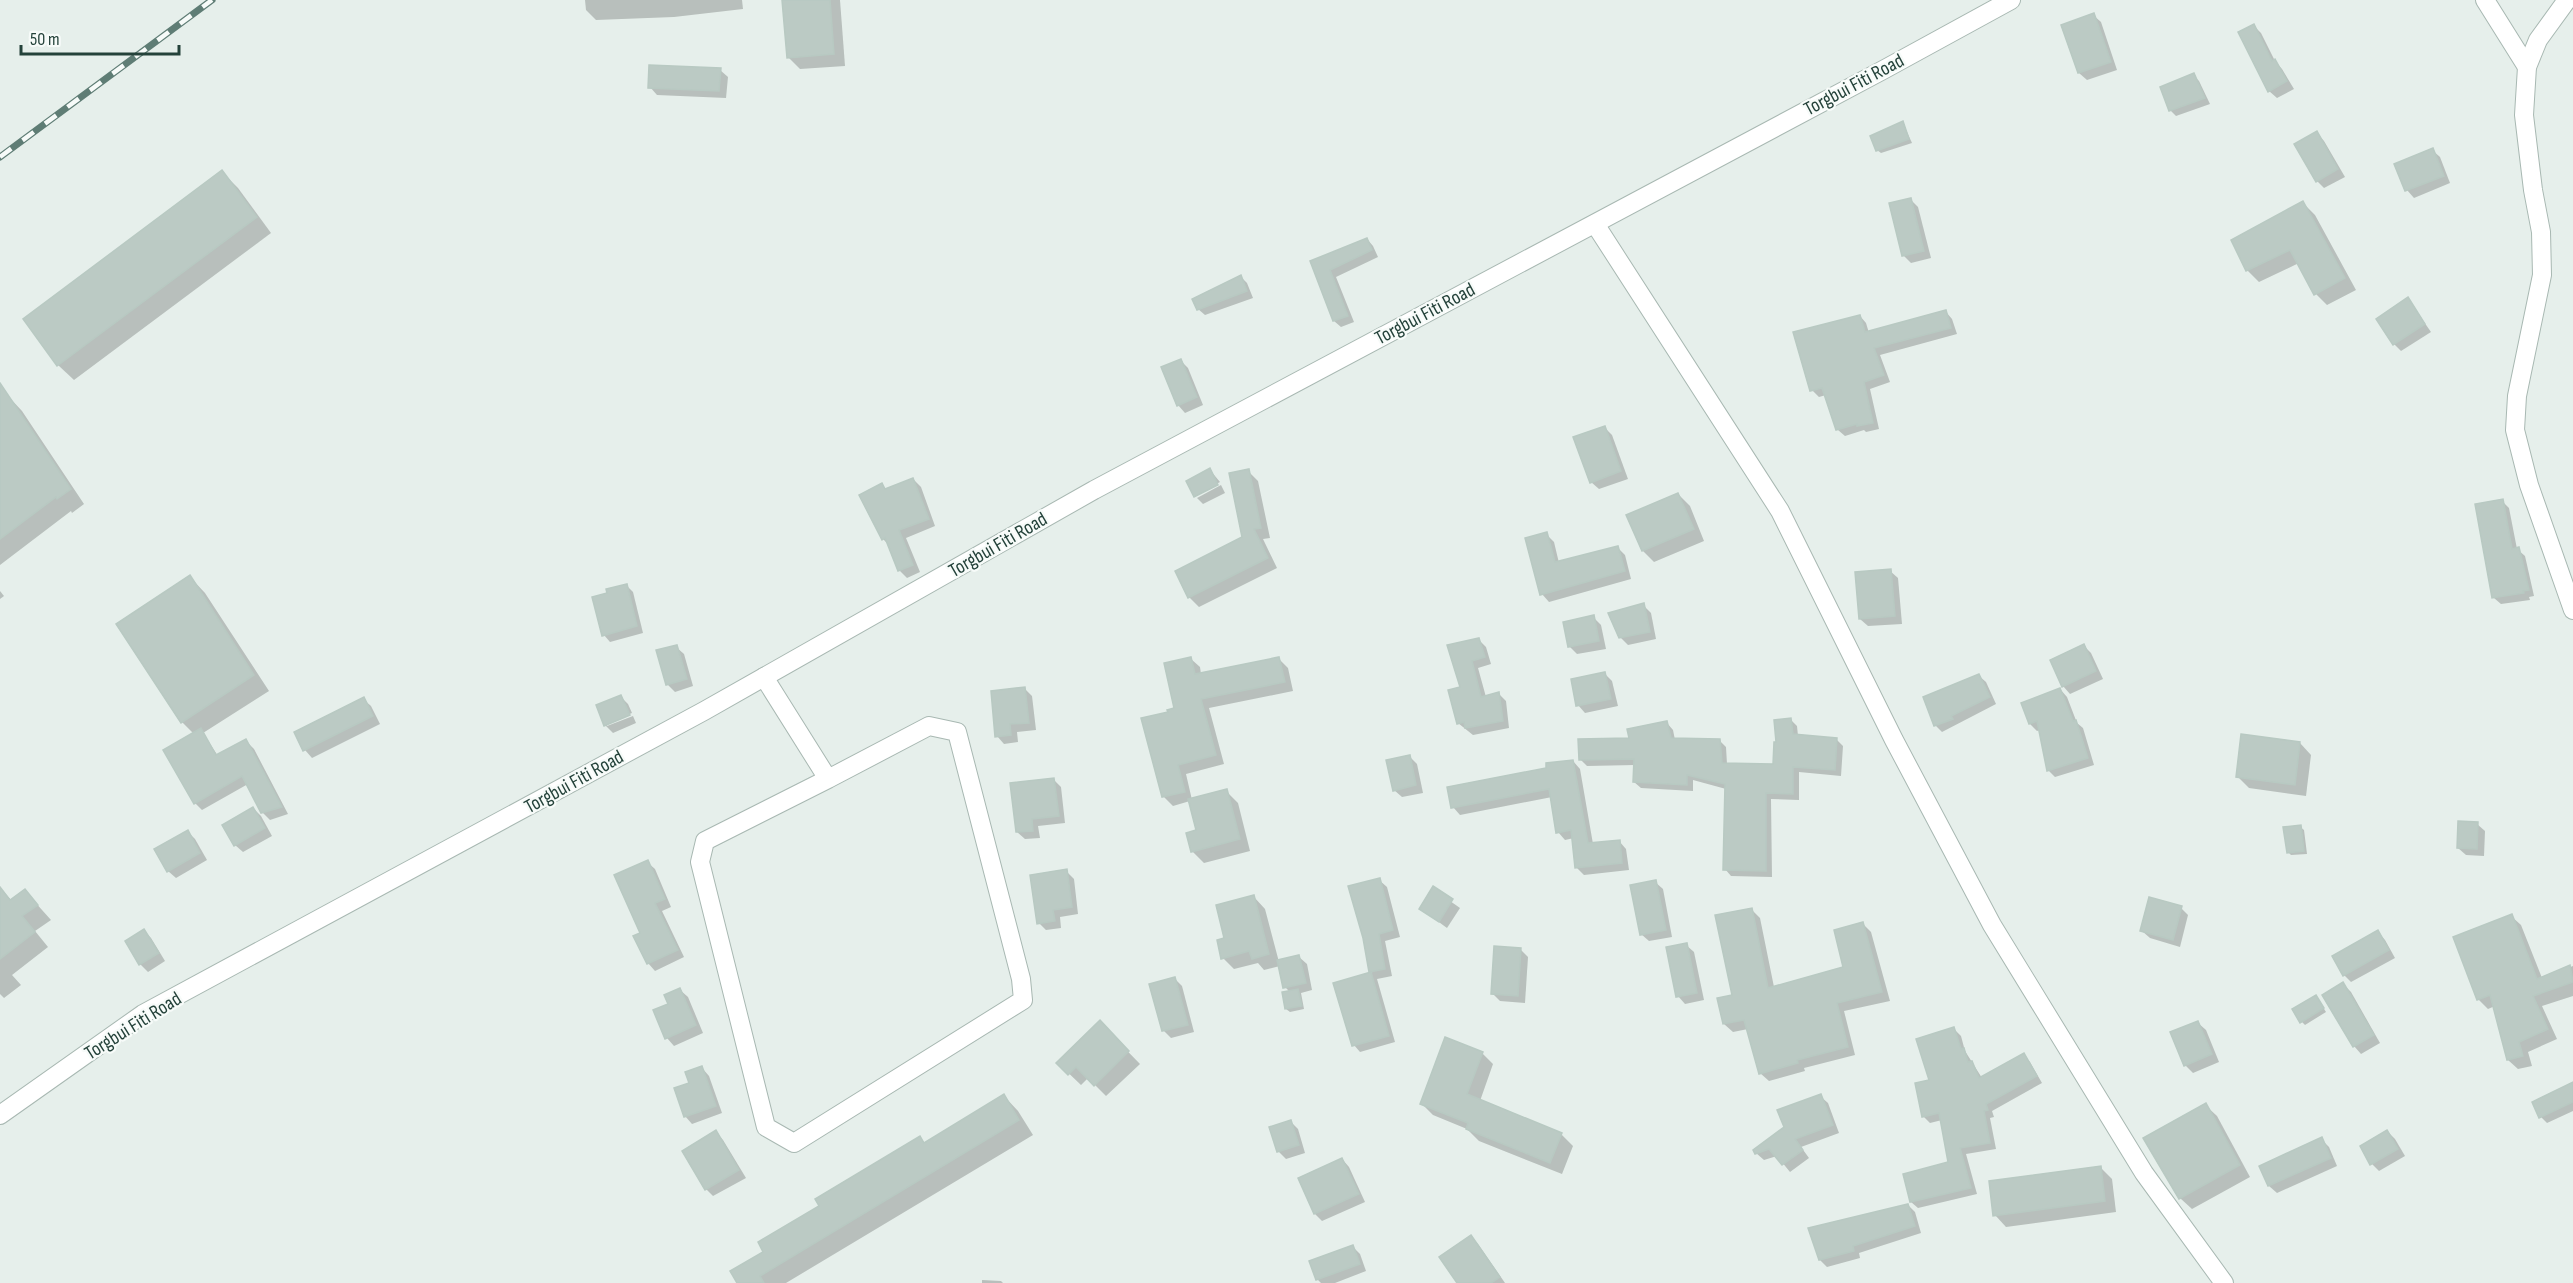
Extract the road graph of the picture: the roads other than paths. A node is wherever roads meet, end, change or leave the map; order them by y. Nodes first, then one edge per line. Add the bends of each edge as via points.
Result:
1 (2010, 0) edge
2 (2485, 0) edge
3 (2566, 0) edge
4 (2527, 67) junction
5 (1595, 224) junction
6 (2573, 609) edge
7 (764, 677) junction
8 (828, 779) junction
9 (0, 1115) edge
10 (2224, 1283) edge

1 - 5 street, Torgbui Fiti Road
2 - 4 street
3 - 4 street via 2538,40
4 - 6 street via 2524,115 2541,232 2542,275 2517,396 2515,430 2532,495
5 - 7 street, Torgbui Fiti Road via 1094,490
5 - 10 street via 1780,511 1992,925 2144,1173
7 - 8 street
7 - 9 street, Torgbui Fiti Road via 143,1014
8 - 8 street via 929,726 957,732 1021,979 1023,1000 794,1143 766,1127 700,862 705,841

